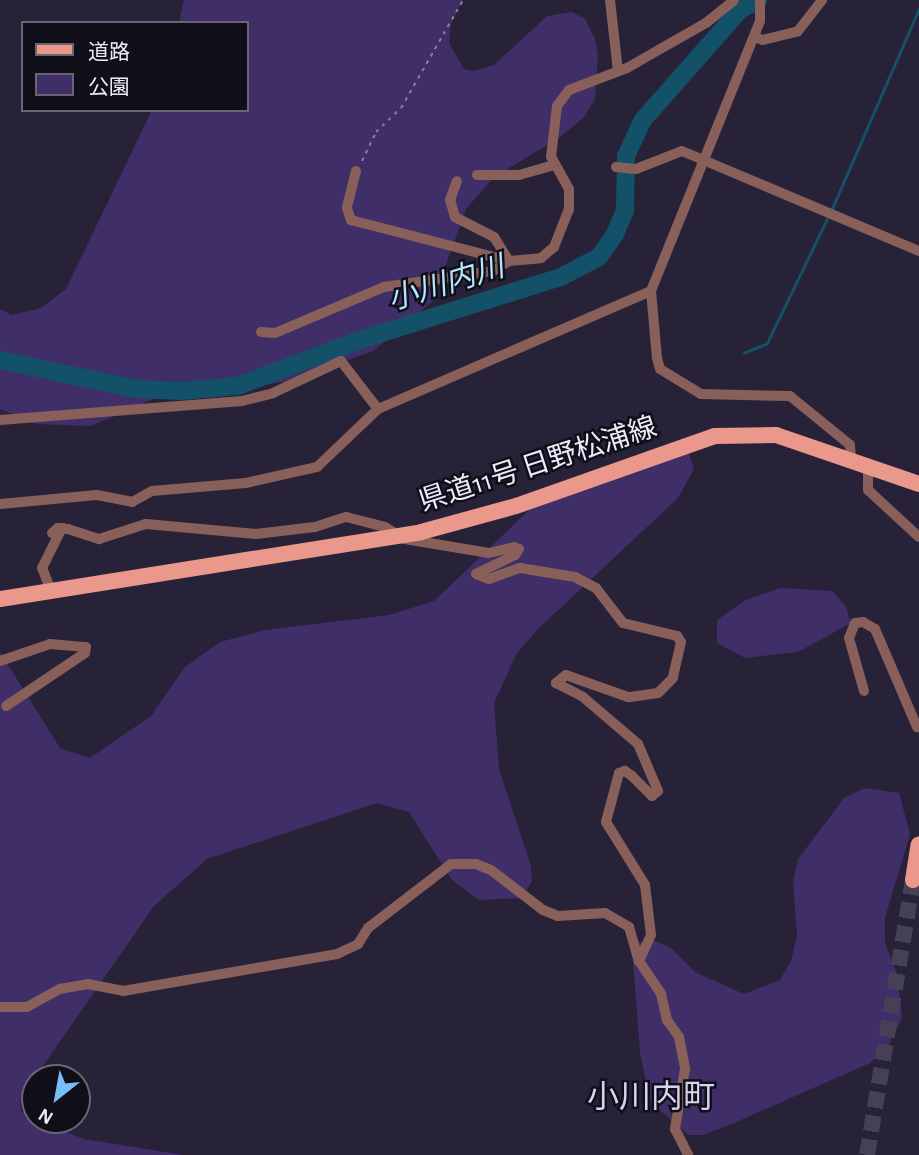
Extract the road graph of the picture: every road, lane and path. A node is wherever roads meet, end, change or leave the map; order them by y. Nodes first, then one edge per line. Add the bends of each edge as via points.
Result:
1 (463, 0) edge
2 (610, 0) edge
3 (734, 0) edge
4 (760, 0) edge
5 (822, 0) edge
6 (754, 37) junction
7 (618, 71) junction
8 (703, 159) junction
9 (554, 165) junction
10 (616, 167) dead end
11 (356, 171) joint
12 (477, 175) dead end
13 (457, 181) dead end
14 (919, 251) edge
15 (509, 261) junction
16 (651, 291) junction
17 (261, 332) dead end
18 (379, 409) junction
19 (0, 420) edge
20 (851, 461) junction
21 (868, 467) junction
22 (919, 484) edge
23 (0, 504) edge
24 (398, 536) junction
25 (919, 537) edge
26 (51, 591) junction
27 (0, 599) edge
28 (0, 661) edge
29 (864, 691) dead end
30 (6, 706) dead end
31 (918, 725) edge
32 (919, 844) edge
33 (913, 880) dead end
34 (639, 961) junction
35 (0, 1007) edge
36 (688, 1155) edge

1 - 11 path via 401,108 376,132
2 - 7 street
3 - 7 street via 706,23
4 - 6 street
5 - 6 street via 798,31 763,40
6 - 8 street
7 - 9 street via 569,90 557,106
8 - 10 street via 682,151 636,169
8 - 14 street
8 - 16 street
9 - 12 street via 519,175
9 - 15 street via 569,189 569,209 554,247 541,258
11 - 15 street via 347,208 351,220
13 - 15 street via 450,200 455,217 494,237
15 - 17 street via 493,271 384,287 275,333
16 - 18 street
16 - 20 street via 660,369 701,394 790,396 850,445
18 - 19 street via 341,361 273,393 242,401
18 - 23 street via 317,467 292,475 152,491 132,502 97,495
20 - 21 main road, 県道11号 日野松浦線
20 - 24 main road, 県道11号 日野松浦線 via 776,435 715,436 516,506
21 - 22 main road, 県道11号 日野松浦線
21 - 25 street via 868,490
24 - 26 main road, 県道11号 日野松浦線
24 - 26 street via 346,517 316,527 256,534 146,524 99,539 57,531 42,568
24 - 34 street via 489,553 514,547 519,549 515,555 476,574 489,579 520,568 575,577 596,588 623,623 677,636 681,642 669,687 658,693 628,697 566,675 556,683 583,697 638,744 658,791 652,796 625,771 619,774 606,822 645,885 651,935
26 - 27 main road, 県道11号 日野松浦線
28 - 30 street via 50,644 86,647 85,653
29 - 31 street via 849,638 855,623 863,622 875,629
32 - 33 main road
34 - 35 street via 629,927 617,917 605,913 558,916 491,870 476,864 451,864 368,928 358,944 337,954 123,991 89,984 60,989 27,1007
34 - 36 street via 661,994 667,1020 679,1038 685,1069 675,1129

